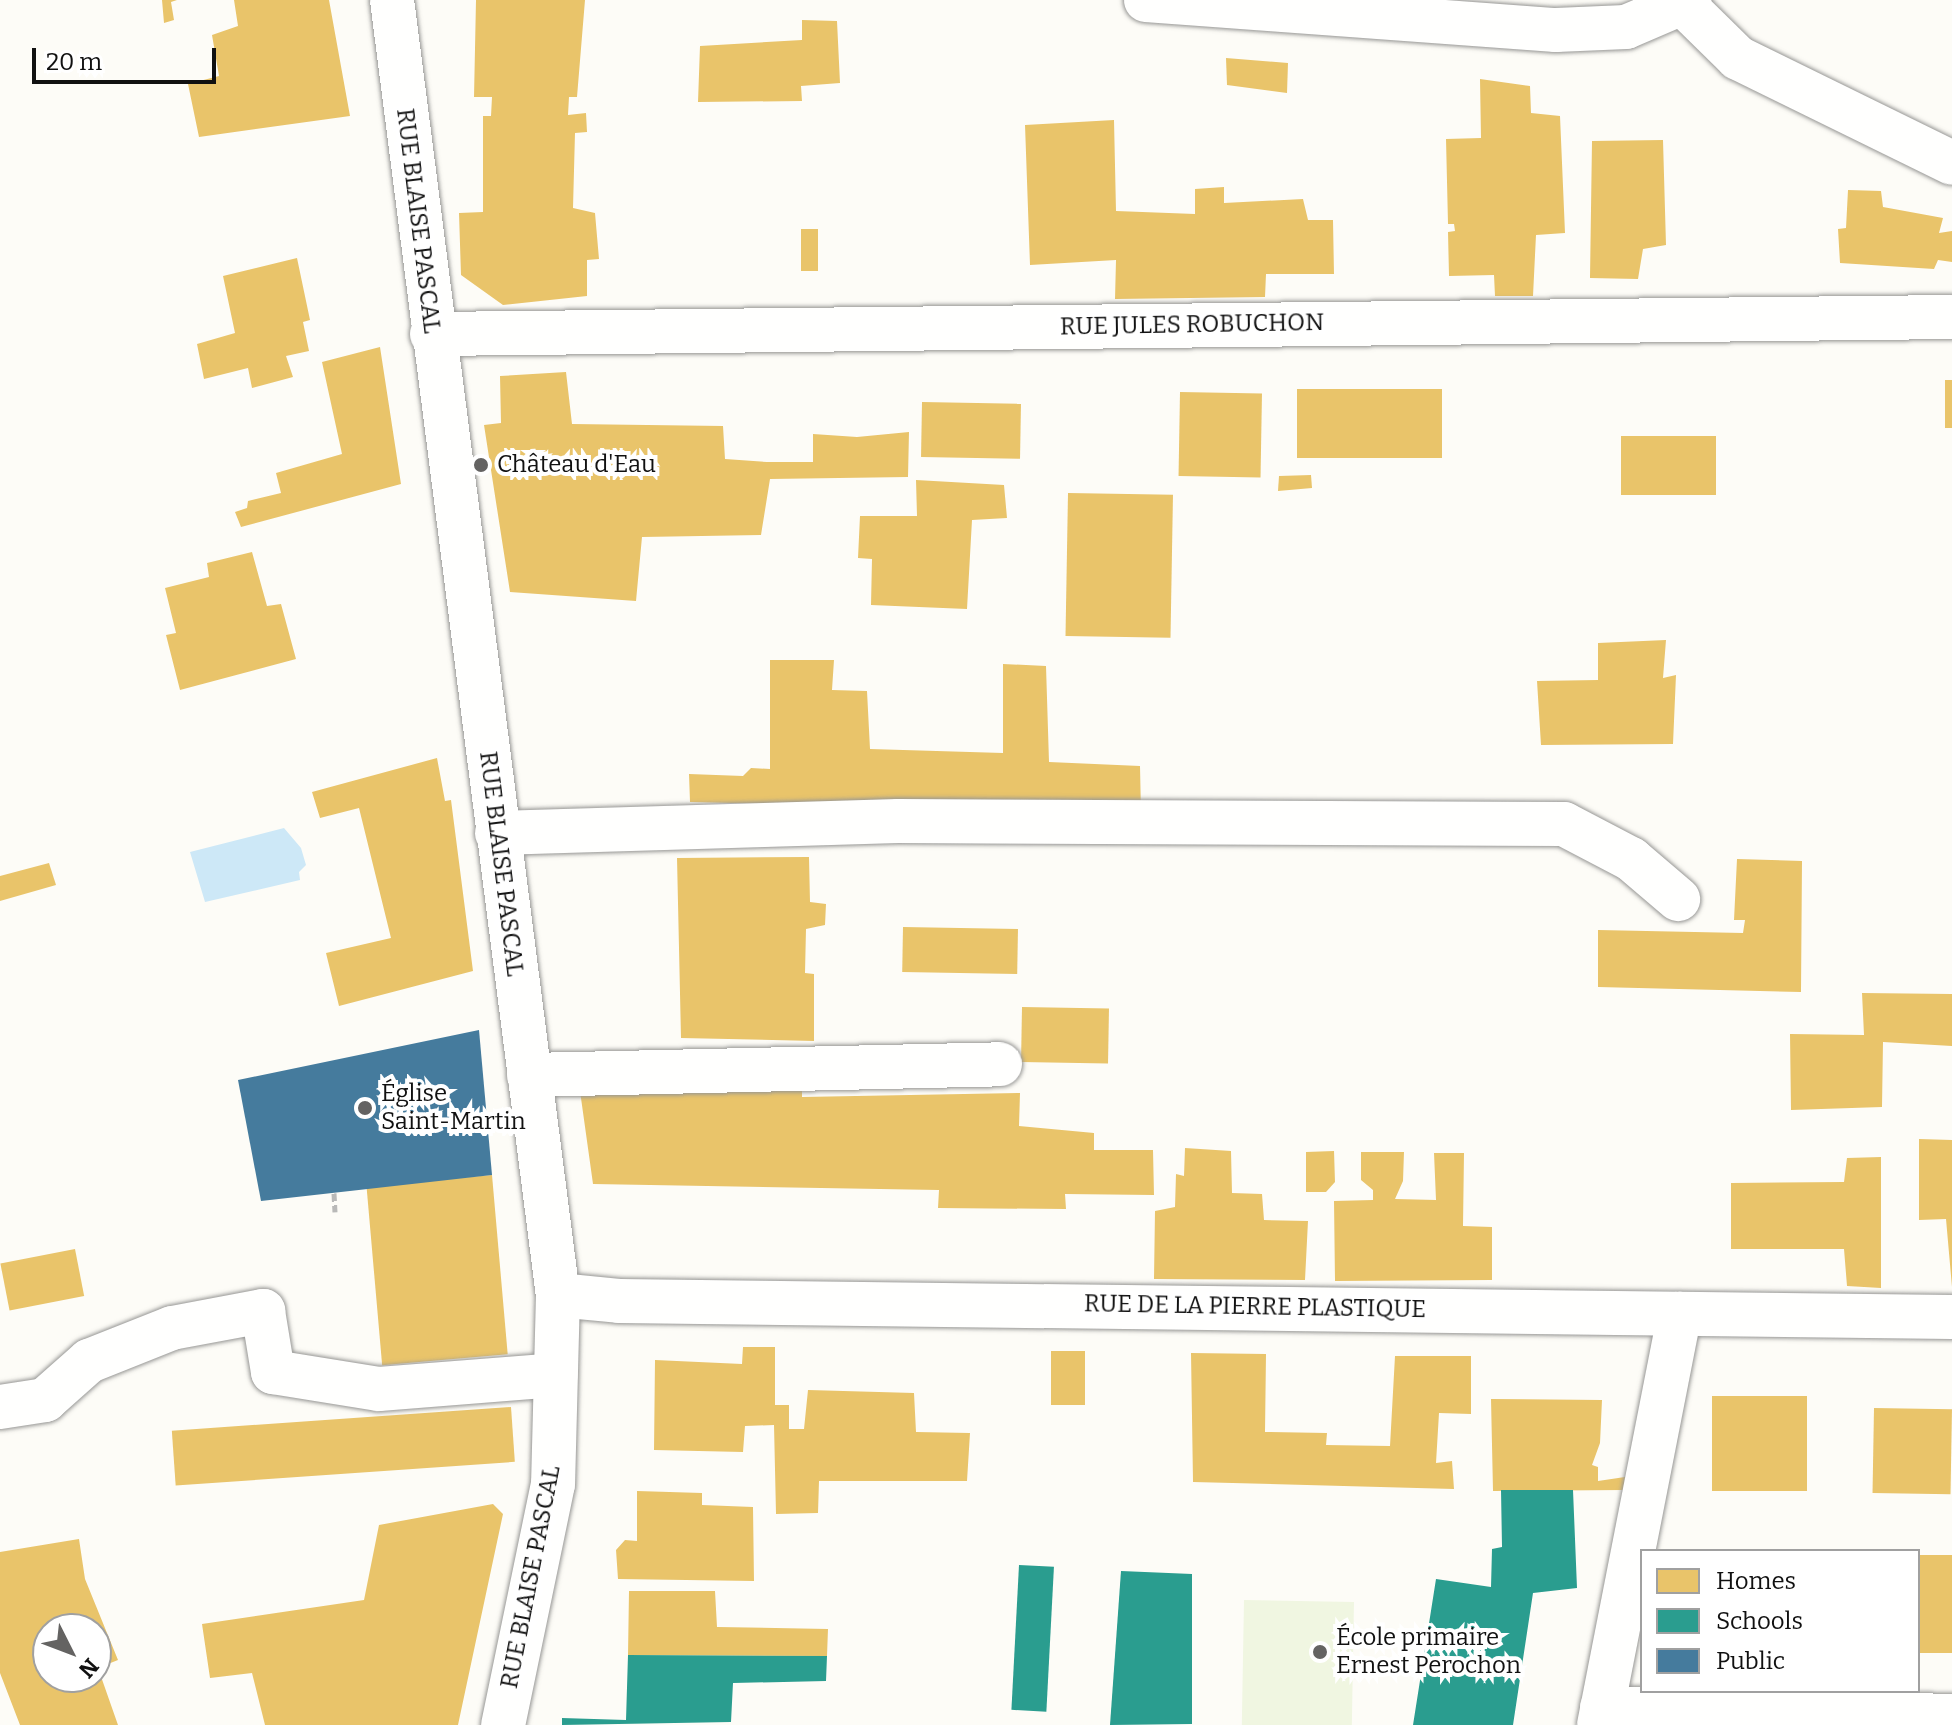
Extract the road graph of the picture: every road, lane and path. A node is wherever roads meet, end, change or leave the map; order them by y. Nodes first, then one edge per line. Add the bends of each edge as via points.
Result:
1 (392, 0) edge
2 (1146, 0) edge
3 (1686, 2) edge
4 (1952, 163) edge
5 (1952, 317) edge
6 (432, 334) junction
7 (497, 833) junction
8 (1678, 899) dead end
9 (1000, 1064) dead end
10 (529, 1075) junction
11 (334, 1193) dead end
12 (335, 1212) dead end
13 (558, 1295) junction
14 (1680, 1314) junction
15 (1952, 1317) edge
16 (555, 1375) junction
17 (0, 1407) edge
18 (1952, 1716) edge
19 (1601, 1717) edge
20 (503, 1725) edge

1 - 6 street, RUE BLAISE PASCAL
2 - 3 street via 1556,30 1626,27
3 - 4 street via 1738,58
5 - 6 street, RUE JULES ROBUCHON
6 - 7 street, RUE BLAISE PASCAL
7 - 8 street via 898,821 1564,824 1631,859
7 - 10 street, RUE BLAISE PASCAL
9 - 10 street
10 - 13 street, RUE BLAISE PASCAL
11 - 12 path
13 - 14 street, RUE DE LA PIERRE PLASTIQUE via 619,1301
13 - 16 street, RUE BLAISE PASCAL
14 - 15 street, RUE DE LA PIERRE PLASTIQUE
14 - 19 street
16 - 17 street via 379,1389 273,1372 263,1311 172,1328 89,1361 45,1400
16 - 20 street, RUE BLAISE PASCAL via 553,1484
18 - 19 street

